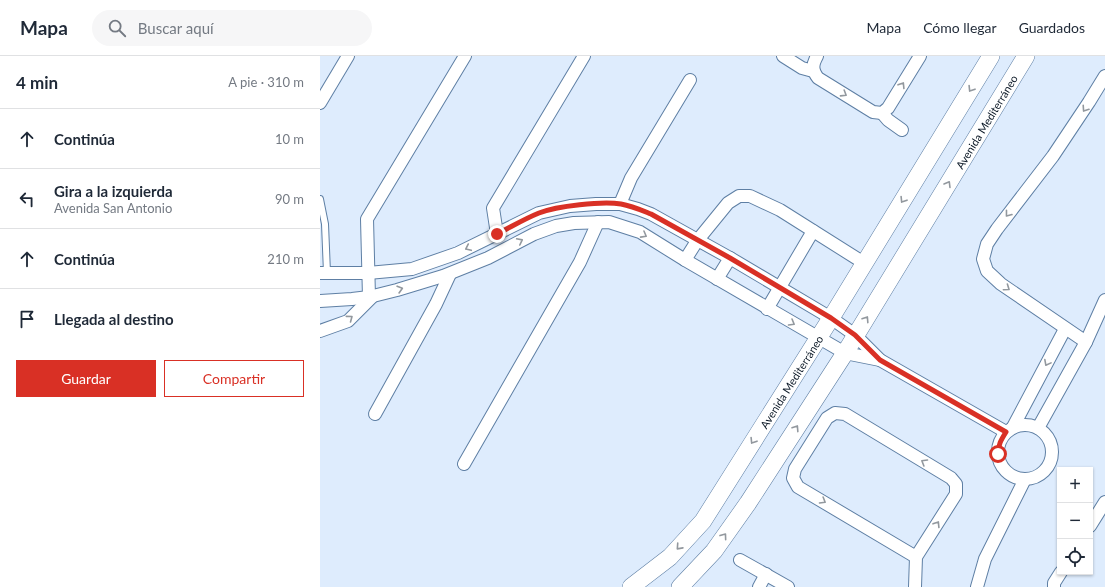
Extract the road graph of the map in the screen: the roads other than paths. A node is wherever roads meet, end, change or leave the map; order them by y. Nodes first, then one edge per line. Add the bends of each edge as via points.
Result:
1 (348, 56) edge
2 (465, 56) edge
3 (584, 56) edge
4 (783, 56) edge
5 (817, 56) edge
6 (920, 56) edge
7 (991, 56) edge
8 (1026, 56) edge
9 (813, 71) junction
10 (1105, 76) edge
11 (690, 80) dead end
12 (320, 103) edge
13 (882, 113) junction
14 (902, 130) dead end
15 (320, 199) edge
16 (620, 204) junction
17 (598, 222) junction
18 (813, 231) junction
19 (497, 234) junction
20 (697, 241) junction
21 (730, 258) junction
22 (685, 260) junction
23 (864, 263) junction
24 (368, 272) junction
25 (324, 273) edge
26 (450, 274) junction
27 (717, 279) junction
28 (780, 288) junction
29 (371, 296) junction
30 (1105, 300) edge
31 (320, 301) edge
32 (767, 309) junction
33 (831, 318) junction
34 (1065, 328) junction
35 (320, 331) edge
36 (855, 335) junction
37 (818, 338) junction
38 (1086, 342) junction
39 (845, 354) junction
40 (880, 360) junction
41 (375, 414) dead end
42 (1038, 428) junction
43 (1010, 430) junction
44 (464, 464) dead end
45 (1025, 480) junction
46 (1105, 502) edge
47 (1093, 521) edge
48 (916, 557) junction
49 (740, 560) dead end
50 (766, 574) junction
51 (1060, 575) edge
52 (631, 587) edge
53 (680, 587) edge
54 (759, 587) edge
55 (788, 587) edge
56 (915, 587) edge
57 (977, 587) edge
58 (1054, 587) edge

1 - 12 street
2 - 24 street via 366,219
3 - 19 street via 493,208
4 - 9 street via 802,68
5 - 9 street via 813,63
13 -> 6 street via 888,108
7 -> 23 street, Avenida Mediterráneo
36 -> 8 street, Avenida Mediterráneo
9 -> 13 street via 818,78 873,112
10 -> 34 street via 1053,156 997,229 987,244 982,259 987,271 1002,284
11 - 16 street via 631,178
13 - 14 street
15 - 25 lane via 325,224
16 - 19 street via 570,206 539,213
16 - 20 street via 651,214
17 -> 22 street via 609,222 640,232
26 -> 17 street via 556,226
17 - 44 street via 580,262
18 - 20 street via 780,210 750,196 739,196 728,203
18 - 23 street
18 - 28 street
19 -> 24 street via 458,252 412,268
20 - 21 street
20 - 22 street
21 - 27 street
21 - 28 street
22 - 27 street
23 - 33 street, Avenida Mediterráneo
24 - 25 street
24 - 29 street
29 -> 26 street
26 - 41 street
27 - 32 street
28 - 32 street
28 - 33 street
29 - 31 street
35 -> 29 street via 348,321
30 - 38 street
32 -> 37 street
33 - 36 street
33 - 37 street, Avenida Mediterráneo
34 - 38 street
34 -> 43 street
36 - 39 street, Avenida Mediterráneo
36 - 40 street
37 - 39 street
37 -> 52 street, Avenida Mediterráneo via 703,521 670,557
38 - 42 street
39 - 40 street
53 -> 39 street, Avenida Mediterráneo via 714,551 748,503
40 - 43 street
42 - 43 street via 1026,425
42 - 45 street via 1044,432 1051,444 1052,459 1045,471
43 - 45 street via 998,446 1000,462 1010,475
45 - 57 street via 985,559
46 - 47 street
48 -> 48 street via 956,494 956,484 951,478 845,414 835,413 826,418 795,469 793,478 798,487
48 - 56 street
49 - 50 street
50 - 54 street
50 - 55 street
51 - 58 street

